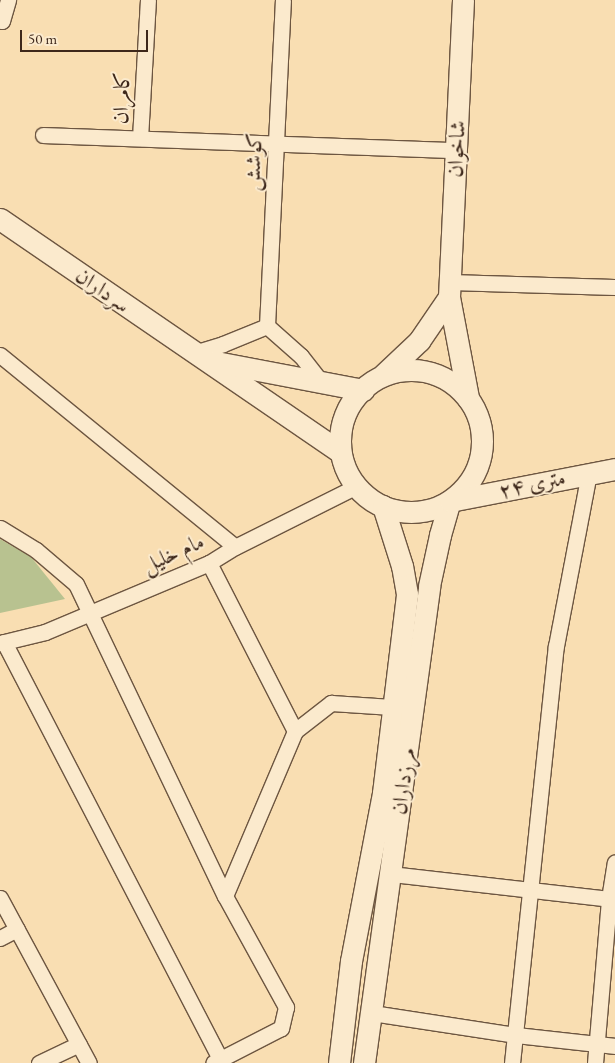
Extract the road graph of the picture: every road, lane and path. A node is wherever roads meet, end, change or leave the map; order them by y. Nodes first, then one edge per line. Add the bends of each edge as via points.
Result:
1 (8, 0) edge
2 (148, 0) edge
3 (283, 0) edge
4 (463, 0) edge
5 (0, 20) edge
6 (43, 135) dead end
7 (140, 138) junction
8 (275, 142) junction
9 (456, 150) junction
10 (1, 226) edge
11 (615, 287) edge
12 (449, 290) junction
13 (267, 326) junction
14 (0, 355) edge
15 (200, 356) junction
16 (382, 376) junction
17 (321, 382) junction
18 (363, 390) junction
19 (468, 398) junction
20 (340, 452) junction
21 (615, 469) edge
22 (589, 473) junction
23 (357, 486) junction
24 (450, 501) junction
25 (383, 506) junction
26 (0, 528) edge
27 (235, 547) junction
28 (209, 562) junction
29 (91, 612) junction
30 (2, 643) edge
31 (392, 707) junction
32 (296, 731) junction
33 (615, 862) edge
34 (391, 874) junction
35 (529, 891) junction
36 (225, 896) junction
37 (0, 898) edge
38 (609, 899) junction
39 (17, 929) junction
40 (0, 938) edge
41 (372, 1013) junction
42 (516, 1035) junction
43 (79, 1044) junction
44 (598, 1045) junction
45 (615, 1046) edge
46 (217, 1061) edge
47 (39, 1063) edge
48 (89, 1063) edge
49 (339, 1063) edge
50 (364, 1063) edge
51 (512, 1063) edge
52 (595, 1063) edge

1 - 5 street
2 - 7 street, کامران
3 - 8 street, کوشش
4 - 9 street, شاخوان
6 - 7 street
7 - 8 street
8 - 9 street
8 - 13 street, کوشش
9 - 12 street, شاخوان
10 - 15 street, سرداران
11 - 12 street
12 - 16 street via 419,341
12 - 19 street, شاخوان
13 - 15 street
13 - 17 street via 301,356
14 - 27 street
15 - 17 street, سرداران
15 - 20 street, سرداران
16 - 18 street
16 - 19 street via 406,370 430,372 450,382
17 - 18 street, سرداران
18 - 20 street via 348,406 340,429
19 - 24 street via 479,418 482,442 479,464 468,485
20 - 23 street via 348,474
21 - 22 street, ۲۴ متری
22 - 24 street, ۲۴ متری
22 - 35 street via 556,646
23 - 25 street
23 - 27 street, مام خلیل
24 - 25 street via 427,510 406,512
24 - 34 street, مرزداران via 429,586
25 - 31 street, مرزداران via 402,566 407,594
26 - 29 street via 36,550 76,584
27 - 28 street, مام خلیل
28 - 29 street, مام خلیل
28 - 32 street
29 - 30 street, مام خلیل via 45,632
29 - 36 street
30 - 46 street
31 - 32 street via 331,703
31 - 49 street, مرزداران via 382,793 351,961
32 - 36 street
33 - 38 street
34 - 35 street
34 - 41 street, مرزداران
35 - 38 street
35 - 42 street
36 - 46 street via 286,1006 281,1028
37 - 39 street
38 - 44 street
39 - 40 street
39 - 43 street
41 - 42 street
41 - 50 street, مرزداران
42 - 44 street
42 - 51 street
43 - 47 street
43 - 48 street
44 - 45 street
44 - 52 street

